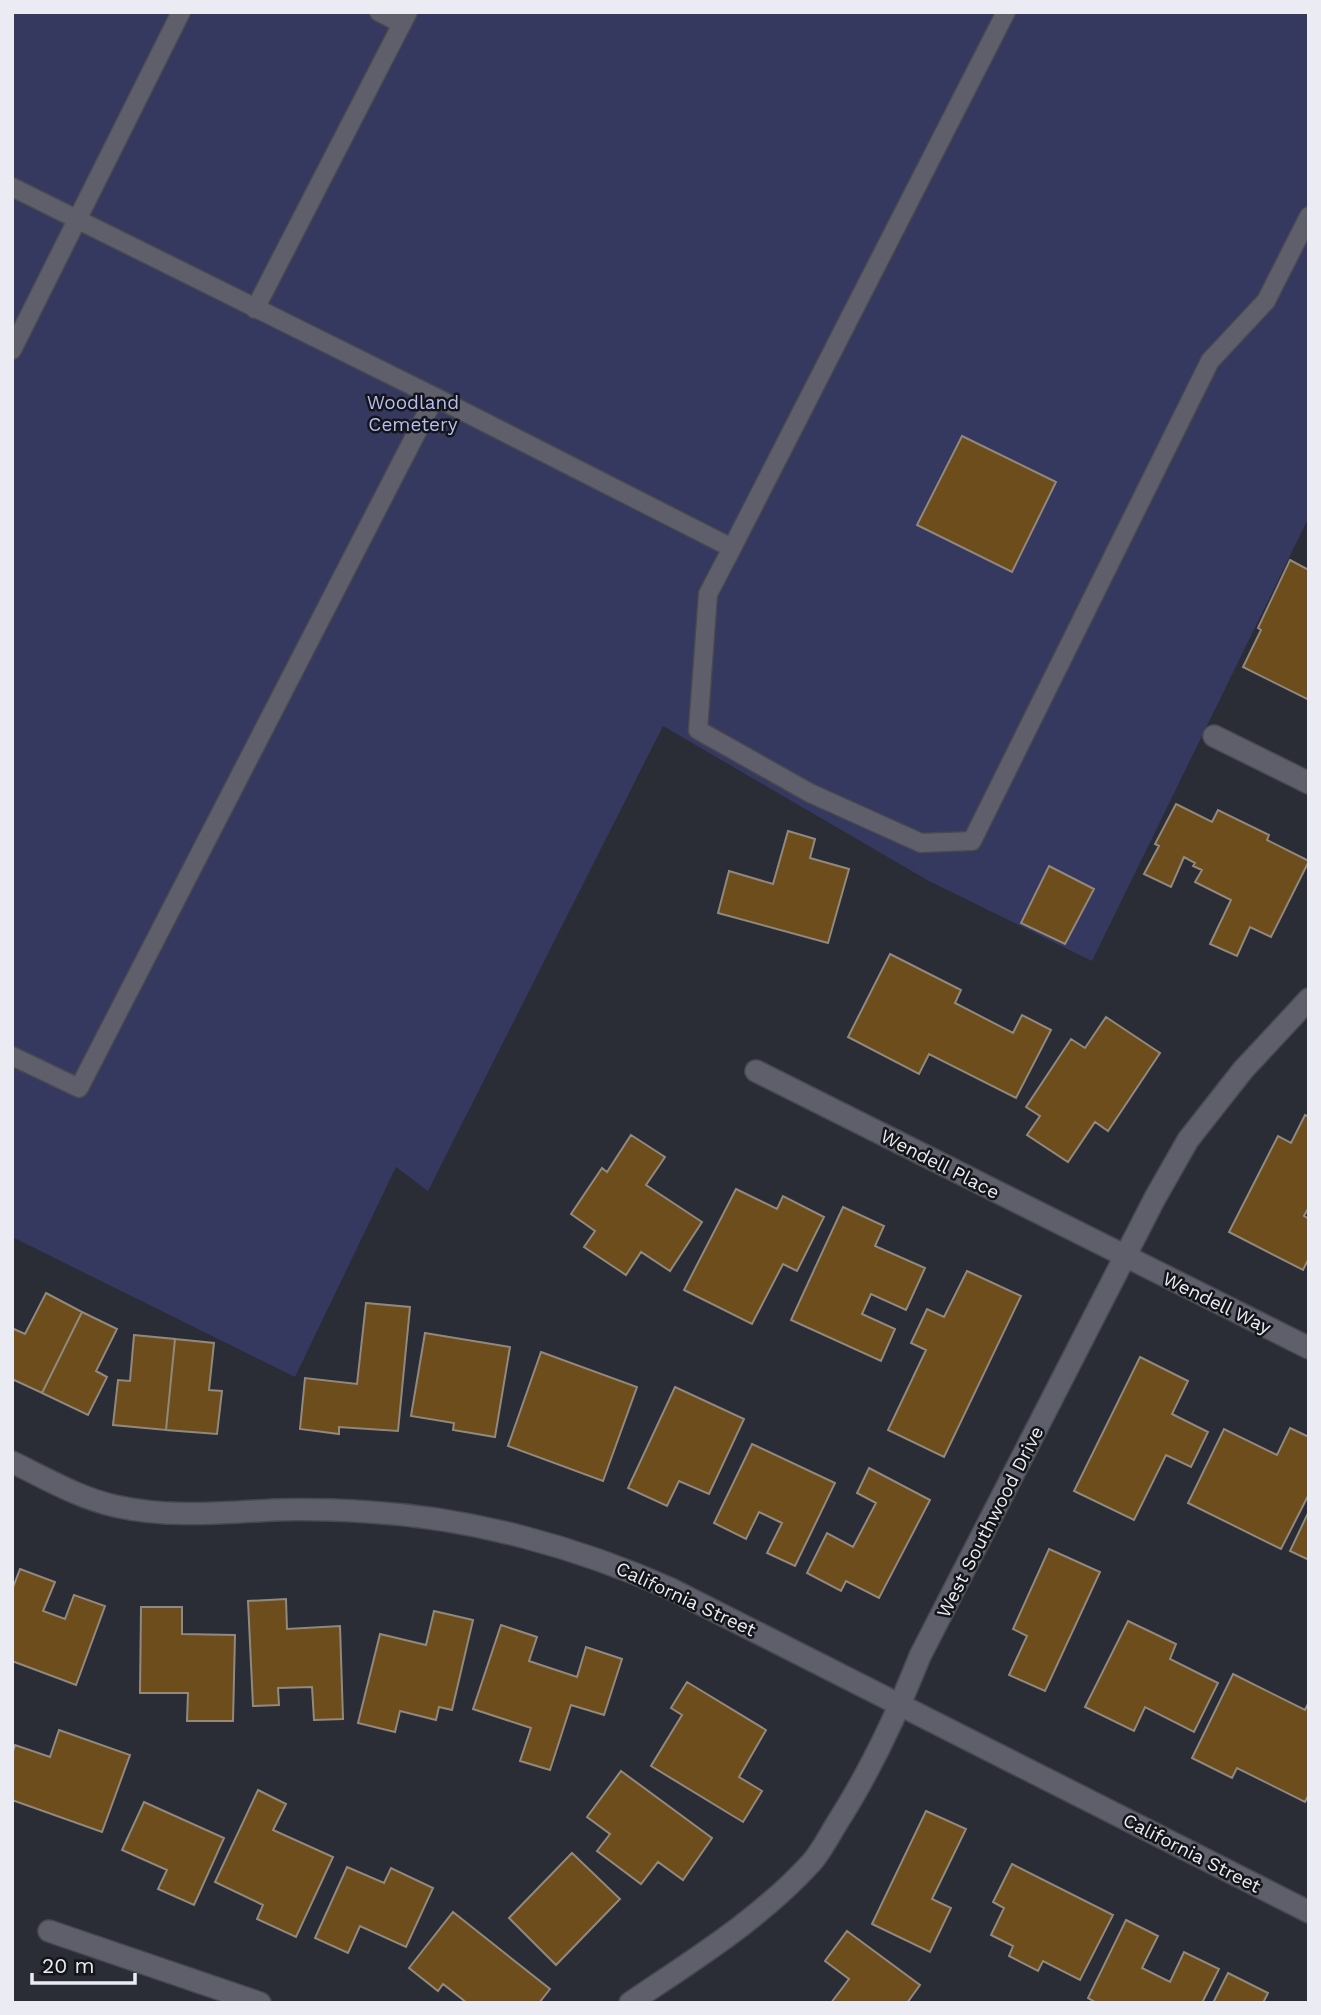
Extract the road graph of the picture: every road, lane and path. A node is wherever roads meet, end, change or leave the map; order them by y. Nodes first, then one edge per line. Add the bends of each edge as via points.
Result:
1 (181, 12) edge
2 (379, 12) edge
3 (1006, 12) edge
4 (405, 18) edge
5 (12, 187) edge
6 (1309, 216) edge
7 (77, 219) junction
8 (255, 309) junction
9 (12, 350) edge
10 (435, 397) junction
11 (732, 548) junction
12 (1214, 736) dead end
13 (1309, 783) edge
14 (1309, 999) edge
15 (12, 1056) edge
16 (756, 1071) dead end
17 (1125, 1258) junction
18 (1309, 1348) edge
19 (12, 1462) edge
20 (901, 1705) junction
21 (1309, 1912) edge
22 (49, 1931) dead end
23 (260, 2003) edge
24 (630, 2003) edge

1 - 7 lane
2 - 4 lane
3 - 11 lane
4 - 8 lane
5 - 7 lane
6 - 11 lane via 1266,301 1210,361 972,841 921,843 810,793 698,730 708,594
7 - 8 lane
7 - 9 lane
8 - 10 lane
10 - 11 lane
10 - 15 lane via 79,1088
12 - 13 street
14 - 17 street, West Southwood Drive via 1243,1070 1188,1140
16 - 17 street, Wendell Place
17 - 18 street, Wendell Way
17 - 20 street, West Southwood Drive via 920,1656
19 - 20 street, California Street via 114,1506 183,1514 372,1512 463,1524 523,1538 626,1569
20 - 21 street, California Street
20 - 24 street, West Southwood Drive via 857,1792 813,1861 765,1908
22 - 23 street

